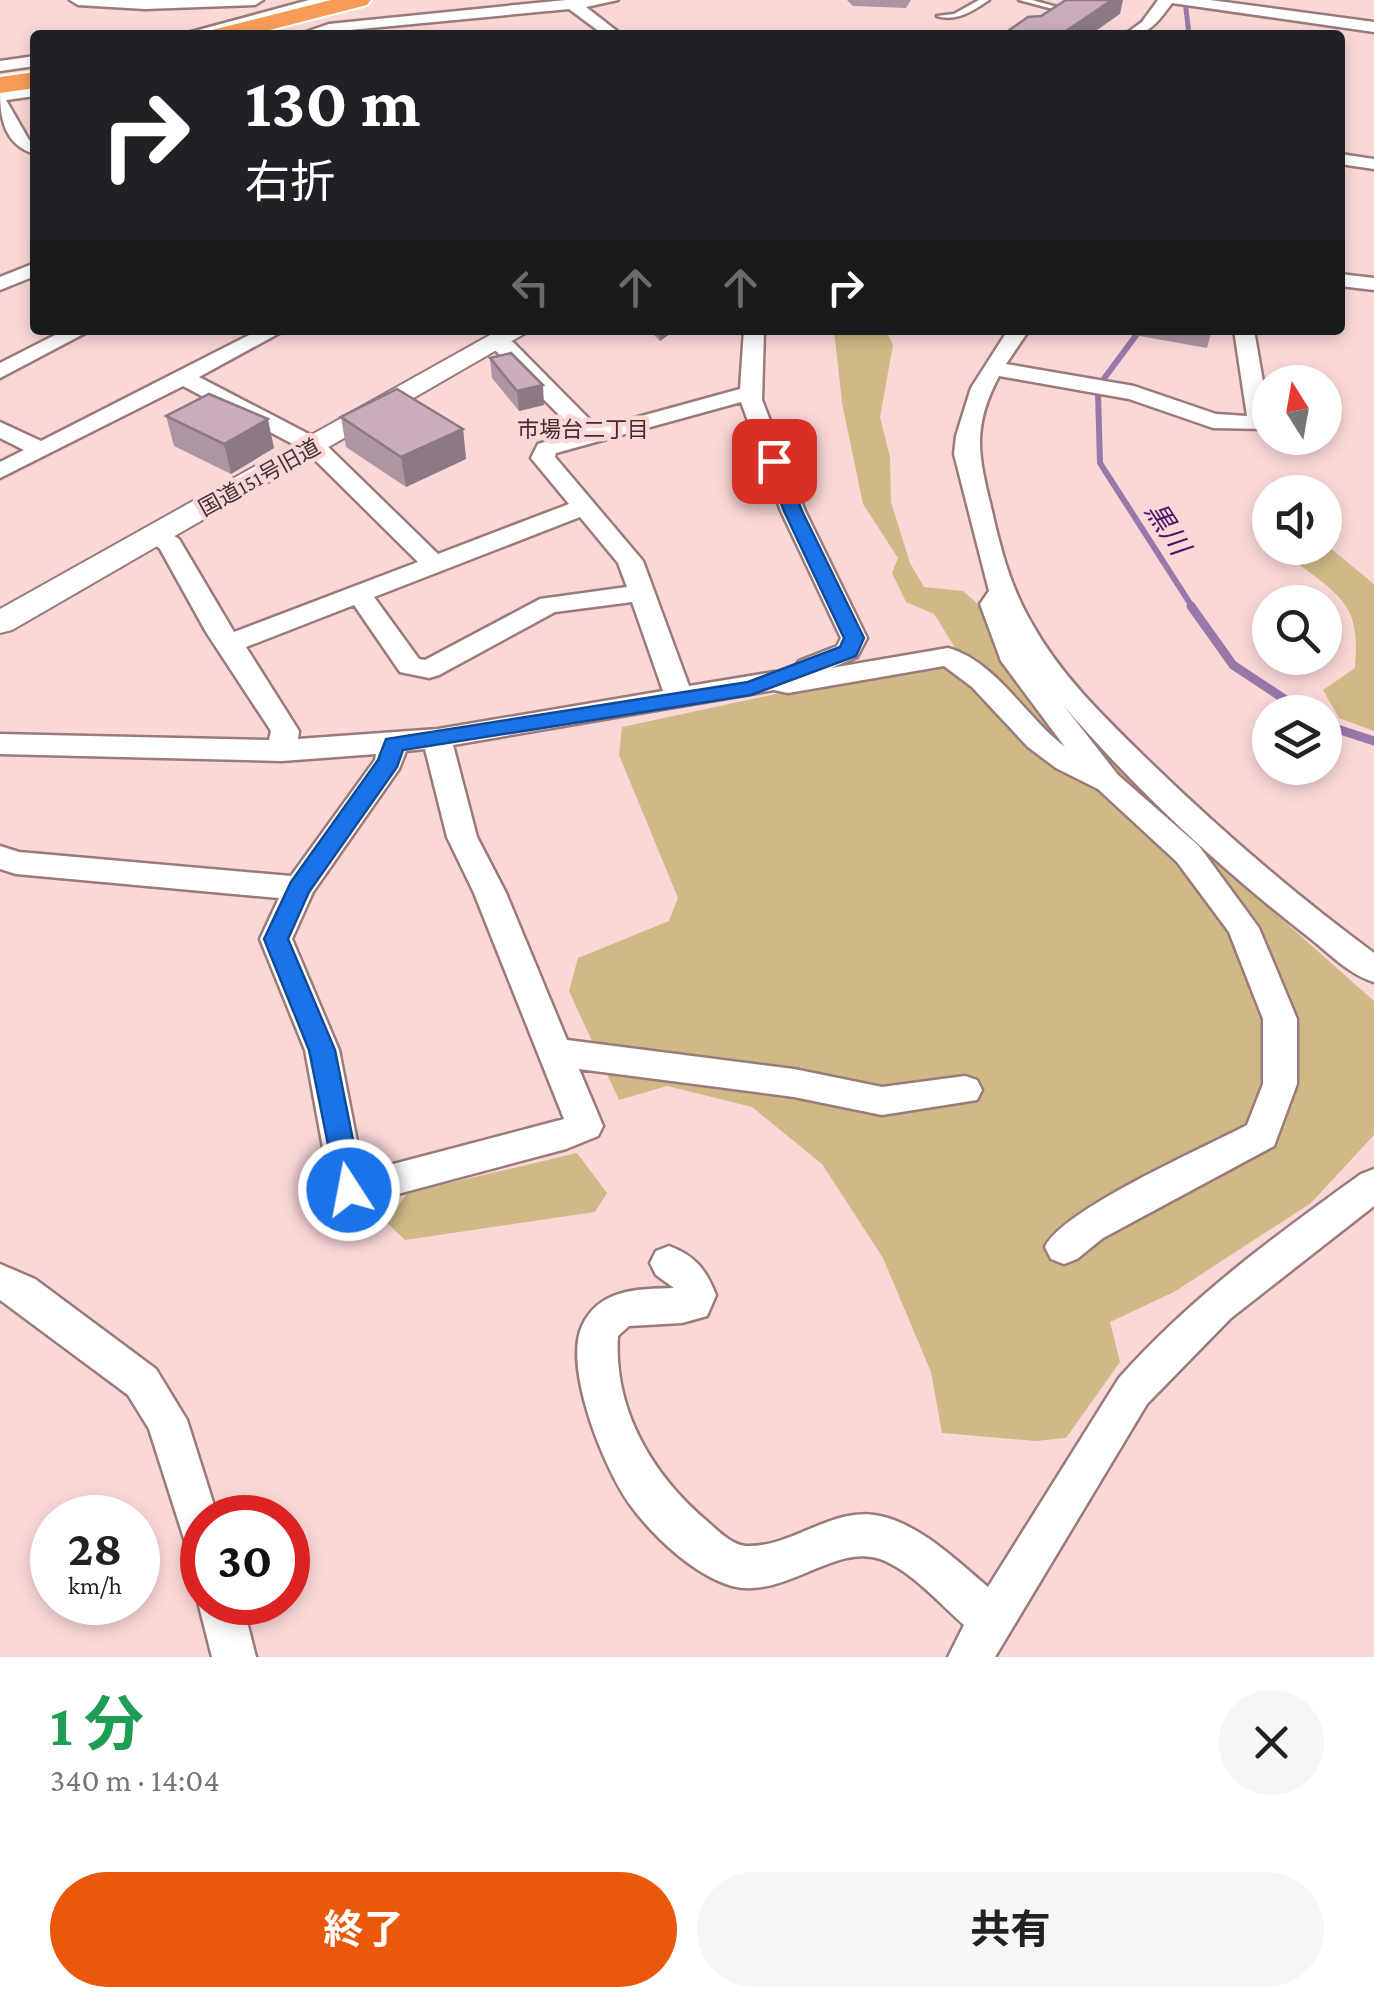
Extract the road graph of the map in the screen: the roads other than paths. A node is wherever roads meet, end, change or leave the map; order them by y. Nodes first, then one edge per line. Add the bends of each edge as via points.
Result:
1 (78, 0) edge
2 (255, 0) edge
3 (327, 0) edge
4 (359, 0) edge
5 (610, 0) edge
6 (986, 0) edge
7 (1022, 0) edge
8 (1166, 0) edge
9 (1177, 0) edge
10 (1312, 0) edge
11 (590, 1) edge
12 (146, 2) edge
13 (572, 4) junction
14 (1073, 5) edge
15 (395, 11) edge
16 (941, 16) dead end
17 (1304, 18) junction
18 (1036, 26) edge
19 (1374, 27) edge
20 (208, 30) edge
21 (241, 30) edge
22 (293, 30) edge
23 (324, 30) edge
24 (607, 30) edge
25 (1140, 30) edge
26 (1299, 30) edge
27 (30, 62) edge
28 (0, 66) edge
29 (30, 71) edge
30 (0, 76) edge
31 (30, 81) edge
32 (0, 85) edge
33 (30, 91) edge
34 (0, 100) edge
35 (30, 143) edge
36 (30, 144) edge
37 (0, 146) edge
38 (1345, 160) edge
39 (1374, 164) edge
40 (0, 254) edge
41 (30, 269) edge
42 (30, 271) edge
43 (1345, 281) edge
44 (0, 284) edge
45 (1374, 284) edge
46 (71, 335) edge
47 (264, 335) edge
48 (754, 335) edge
49 (1015, 335) edge
50 (1245, 335) edge
51 (507, 336) edge
52 (992, 368) junction
53 (0, 371) edge
54 (182, 377) junction
55 (749, 393) junction
56 (0, 429) edge
57 (593, 436) junction
58 (314, 446) junction
59 (42, 450) junction
60 (0, 471) edge
61 (584, 507) junction
62 (156, 535) junction
63 (434, 564) junction
64 (642, 592) junction
65 (359, 594) junction
66 (1004, 596) junction
67 (0, 624) edge
68 (230, 643) junction
69 (774, 682) junction
70 (680, 700) junction
71 (438, 738) junction
72 (0, 744) edge
73 (393, 744) junction
74 (282, 751) junction
75 (1108, 782) junction
76 (0, 858) edge
77 (299, 888) junction
78 (1374, 970) edge
79 (556, 1052) junction
80 (965, 1090) dead end
81 (1374, 1184) edge
82 (1064, 1248) dead end
83 (670, 1263) dead end
84 (0, 1281) edge
85 (190, 1495) edge
86 (992, 1619) junction
87 (226, 1625) edge
88 (234, 1657) edge
89 (970, 1657) edge

1 - 12 street
2 - 12 street
3 - 20 street
4 - 21 highway
5 - 11 street
6 - 16 lane
7 - 14 lane
8 - 25 street
9 - 17 street
10 - 17 street
11 - 13 street
13 - 15 street
13 - 24 street
14 - 18 street
15 - 22 highway
15 - 23 street
17 - 19 street
17 - 26 street
27 - 28 street
29 - 30 highway
31 - 32 highway
33 - 34 street
34 - 35 street
36 - 37 street
38 - 39 street
40 - 41 street
42 - 44 street
43 - 45 street
46 - 53 street
47 - 54 street
48 - 55 street
49 - 52 street
50 - 52 street via 1260,424 1212,421 1102,387
51 - 57 street via 505,347
51 - 58 street, 国道151号旧道
52 - 66 street via 974,402 966,454
54 - 58 street
54 - 59 street
55 - 57 street
55 - 69 street via 793,511 854,638 848,651
56 - 59 street
57 - 61 street via 546,448 543,458
58 - 62 street, 国道151号旧道
58 - 63 street
59 - 60 street
61 - 63 street
61 - 64 street via 630,560
62 - 67 street, 国道151号旧道
62 - 68 street via 170,544
63 - 65 street
64 - 65 street via 549,605 429,669 410,666
64 - 70 street
65 - 68 street
66 - 75 street via 992,604 1014,661
66 - 78 street via 1058,682 1116,745 1261,882
68 - 74 street via 285,731
69 - 70 street
69 - 75 street via 948,657 966,665 1067,764
70 - 71 street
71 - 73 street
71 - 79 street via 446,795 471,862
72 - 74 street
73 - 74 street
73 - 77 street via 389,762
75 - 82 street via 1188,854 1243,928 1280,1020 1280,1084 1261,1135 1090,1226
76 - 77 street
77 - 79 street via 276,939 322,1050 349,1190 585,1126
79 - 80 street via 882,1101
81 - 86 street via 1238,1286 1162,1356 1133,1391
83 - 86 street via 690,1278 698,1295 692,1304 620,1309 602,1322 595,1338 596,1365 626,1460 646,1492 730,1564 754,1568 851,1537 878,1536 898,1544
84 - 85 street via 142,1382 167,1420
86 - 89 street
87 - 88 street

